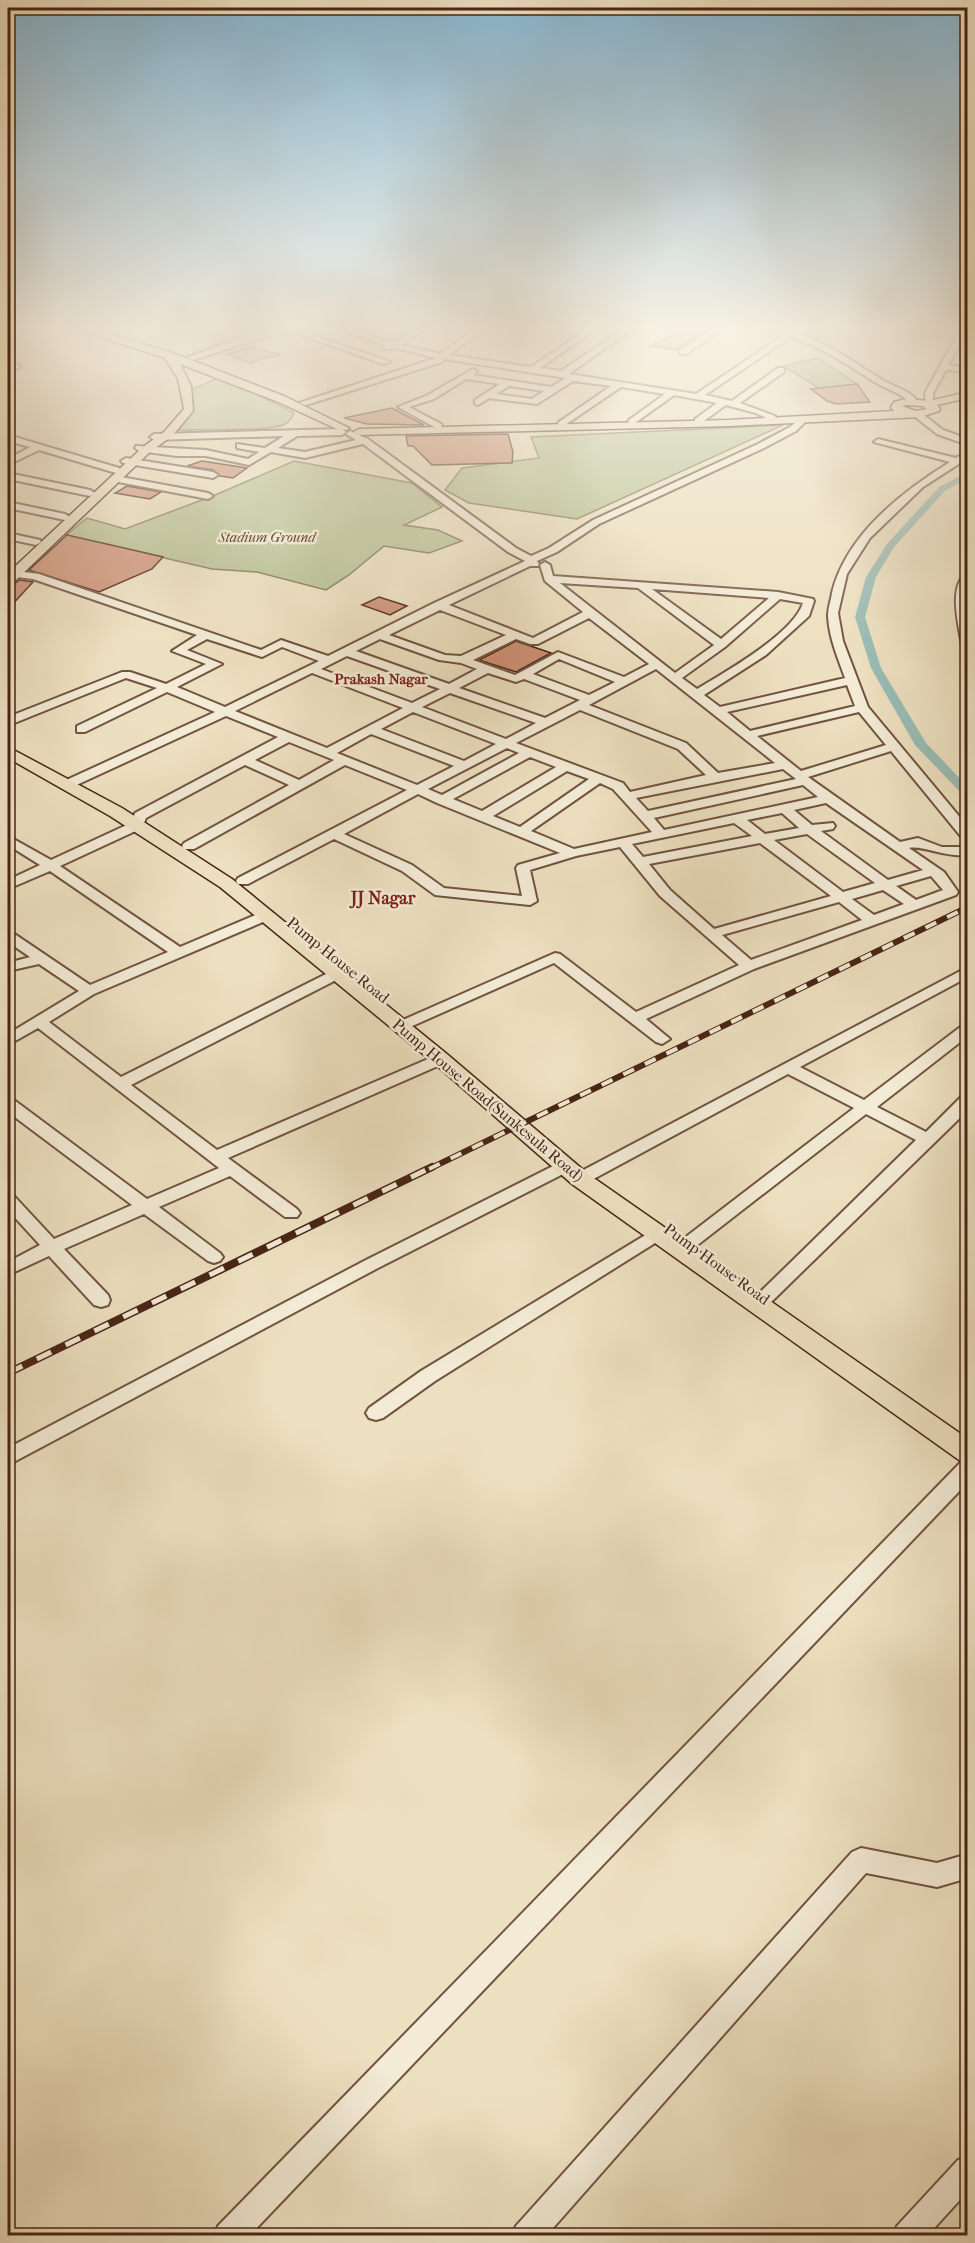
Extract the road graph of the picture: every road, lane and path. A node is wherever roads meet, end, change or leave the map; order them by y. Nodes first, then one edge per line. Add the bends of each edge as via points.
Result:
1 (161, 435) joint
2 (180, 435) edge
3 (292, 435) edge
4 (347, 435) edge
5 (355, 435) edge
6 (356, 435) edge
7 (782, 435) edge
8 (791, 435) edge
9 (948, 435) edge
10 (8, 438) edge
11 (968, 440) edge
12 (878, 442) dead end
13 (240, 446) dead end
14 (38, 447) junction
15 (143, 449) junction
16 (268, 450) junction
17 (305, 455) junction
18 (347, 456) dead end
19 (963, 457) edge
20 (8, 462) edge
21 (130, 462) junction
22 (116, 475) junction
23 (213, 475) dead end
24 (8, 476) edge
25 (90, 493) junction
26 (208, 496) dead end
27 (8, 505) edge
28 (65, 517) junction
29 (8, 536) edge
30 (36, 542) junction
31 (539, 561) junction
32 (9, 574) edge
33 (968, 576) edge
34 (549, 579) junction
35 (642, 586) junction
36 (778, 595) junction
37 (964, 604) edge
38 (438, 605) junction
39 (590, 613) junction
40 (206, 635) junction
41 (380, 635) junction
42 (515, 635) junction
43 (721, 645) junction
44 (968, 645) edge
45 (344, 651) junction
46 (328, 660) junction
47 (463, 660) junction
48 (658, 664) junction
49 (488, 668) junction
50 (311, 669) junction
51 (524, 675) junction
52 (675, 678) junction
53 (852, 680) junction
54 (623, 681) junction
55 (452, 687) junction
56 (168, 688) junction
57 (696, 695) junction
58 (584, 702) junction
59 (414, 707) junction
60 (862, 708) junction
61 (718, 711) junction
62 (226, 712) junction
63 (8, 721) edge
64 (545, 722) junction
65 (81, 729) dead end
66 (371, 730) junction
67 (747, 735) junction
68 (288, 737) junction
69 (8, 741) edge
70 (506, 743) junction
71 (894, 746) junction
72 (8, 752) edge
73 (327, 753) junction
74 (528, 753) junction
75 (243, 759) junction
76 (344, 760) junction
77 (464, 765) junction
78 (784, 765) junction
79 (564, 767) junction
80 (715, 777) junction
81 (802, 778) junction
82 (598, 779) junction
83 (70, 783) junction
84 (299, 785) junction
85 (417, 790) junction
86 (627, 796) junction
87 (828, 799) junction
88 (442, 800) junction
89 (785, 809) junction
90 (483, 816) junction
91 (645, 816) junction
92 (737, 819) junction
93 (139, 820) junction
94 (828, 826) dead end
95 (810, 830) junction
96 (521, 832) junction
97 (334, 834) junction
98 (661, 834) junction
99 (968, 836) edge
100 (765, 838) junction
101 (8, 840) edge
102 (622, 842) junction
103 (189, 846) junction
104 (898, 847) junction
105 (968, 851) edge
106 (573, 853) junction
107 (639, 862) junction
108 (50, 865) junction
109 (934, 871) junction
110 (243, 881) junction
111 (8, 885) edge
112 (886, 885) junction
113 (842, 897) junction
114 (915, 906) junction
115 (265, 916) junction
116 (873, 921) junction
117 (711, 934) junction
118 (8, 936) edge
119 (178, 951) junction
120 (42, 959) junction
121 (749, 966) junction
122 (8, 967) edge
123 (968, 971) edge
124 (338, 974) junction
125 (89, 991) junction
126 (636, 1018) junction
127 (39, 1021) junction
128 (407, 1023) junction
129 (968, 1028) edge
130 (663, 1039) dead end
131 (8, 1040) edge
132 (441, 1059) junction
133 (787, 1067) junction
134 (120, 1084) junction
135 (968, 1100) edge
136 (8, 1104) edge
137 (865, 1108) junction
138 (15, 1119) edge
139 (927, 1139) junction
140 (216, 1157) junction
141 (231, 1168) junction
142 (580, 1172) junction
143 (8, 1200) edge
144 (146, 1206) junction
145 (291, 1213) dead end
146 (657, 1234) junction
147 (684, 1247) junction
148 (52, 1248) junction
149 (214, 1257) dead end
150 (8, 1269) edge
151 (101, 1300) dead end
152 (760, 1301) junction
153 (376, 1413) dead end
154 (968, 1441) edge
155 (968, 1453) edge
156 (8, 1457) edge
157 (968, 1468) edge
158 (968, 1866) edge
159 (968, 2170) edge
160 (228, 2235) edge
161 (526, 2235) edge
162 (907, 2235) edge

1 - 2 street
1 - 15 main road
3 - 16 street
4 - 17 street
5 - 31 street via 512,550
6 - 31 street
7 - 31 street via 596,522
8 - 31 street via 601,525
9 - 11 street
10 - 14 street
12 - 19 street
13 - 16 street
14 - 20 street
14 - 22 street
15 - 16 street via 206,453 249,462
15 - 21 main road
16 - 17 street
17 - 18 street via 318,461
19 - 53 street via 920,485 888,514 866,536 842,574 833,614 837,641
21 - 22 main road
21 - 23 street
22 - 25 main road
22 - 26 street
22 - 32 main road
24 - 25 street
25 - 28 main road
27 - 28 street
28 - 30 main road
29 - 30 street
30 - 32 main road
31 - 34 street
31 - 38 street
32 - 40 street via 35,576
33 - 37 street via 960,598
34 - 35 street
34 - 39 street
35 - 36 street
35 - 43 street
36 - 43 street
36 - 57 street via 809,601 805,614 762,653
37 - 44 street
38 - 41 street
38 - 42 street
39 - 42 street via 534,642
39 - 48 street
40 - 46 street via 262,654 281,643
40 - 56 street via 178,651 216,664
41 - 45 street
41 - 47 street via 443,658
42 - 47 street
43 - 52 street
45 - 46 street
45 - 55 street
46 - 50 street
47 - 49 street
48 - 52 street
48 - 54 street
49 - 51 street via 516,679
49 - 55 street
50 - 59 street
50 - 62 street
51 - 54 street via 558,655
51 - 58 street
52 - 57 street
53 - 60 street
53 - 61 street
54 - 58 street
55 - 59 street
55 - 64 street
56 - 62 street
56 - 63 street via 126,674
56 - 65 street
57 - 61 street
58 - 64 street
58 - 80 street via 682,746
59 - 66 street
59 - 70 street
60 - 67 street
60 - 71 street
61 - 67 street
62 - 68 street
62 - 83 street
64 - 70 street
66 - 73 street
66 - 77 street
67 - 78 street
68 - 73 street
68 - 75 street
69 - 83 main road
70 - 74 street
70 - 77 street
71 - 81 street
71 - 99 street
72 - 83 main road, Pump House Road(Sunkesula Road)
73 - 76 street
74 - 79 street
74 - 88 street
75 - 84 street
75 - 93 street
76 - 84 street
76 - 85 street
77 - 85 street
78 - 80 street
78 - 81 street
79 - 82 street
79 - 90 street
80 - 86 street
81 - 87 street
81 - 91 street
82 - 86 street via 618,786
82 - 96 street
83 - 93 main road, Pump House Road(Sunkesula Road)
84 - 103 street
85 - 88 street
85 - 97 street
86 - 91 street
87 - 89 street
87 - 104 street
88 - 90 street
89 - 92 street
89 - 95 street
90 - 96 street
91 - 98 street
92 - 98 street
92 - 100 street
93 - 103 main road, Pump House Road
93 - 108 street
93 - 115 main road, Pump House Road(Sunkesula Road)
94 - 95 street
95 - 100 street
95 - 112 street
96 - 106 street
97 - 106 street via 407,868 440,892 530,901 523,868
97 - 110 street
98 - 102 street
100 - 107 street
100 - 113 street
101 - 108 street
102 - 106 street
102 - 107 street
103 - 110 main road, Pump House Road
104 - 105 street via 918,842 929,849 954,854
104 - 109 street
107 - 117 street via 665,893
108 - 111 street
108 - 119 street
109 - 112 street
109 - 114 street via 951,892
110 - 128 main road, Pump House Road
112 - 113 street
112 - 114 street
113 - 116 street
113 - 117 street
114 - 116 street
115 - 119 street
115 - 124 main road, Pump House Road(Sunkesula Road)
116 - 121 street
117 - 121 street
118 - 120 street
119 - 125 street
120 - 122 street
120 - 125 street
121 - 126 street
123 - 133 street
124 - 128 main road, Pump House Road(Sunkesula Road)
124 - 134 street
125 - 127 street
126 - 128 street via 555,957
126 - 130 street
127 - 131 street
127 - 134 street
128 - 132 main road, Pump House Road(Sunkesula Road)
128 - 142 main road, Pump House Road
129 - 137 street
132 - 140 street
132 - 142 main road, Pump House Road(Sunkesula Road)
133 - 137 street
133 - 142 street
134 - 140 street
135 - 139 street
136 - 138 street
137 - 139 street
137 - 147 street
138 - 144 street
139 - 152 street
140 - 141 street
141 - 144 street
141 - 145 street
142 - 146 main road, Pump House Road(Sunkesula Road)
142 - 147 main road, Pump House Road
142 - 156 street via 372,1264
143 - 148 street
144 - 148 street
144 - 149 street
146 - 147 main road, Pump House Road(Sunkesula Road)
146 - 153 street via 428,1376
147 - 152 main road, Pump House Road(Sunkesula Road)
148 - 150 street
148 - 151 street
152 - 154 main road, Pump House Road
152 - 155 main road, Pump House Road(Sunkesula Road)
157 - 160 street
158 - 161 street via 937,1875 861,1860
159 - 162 street

